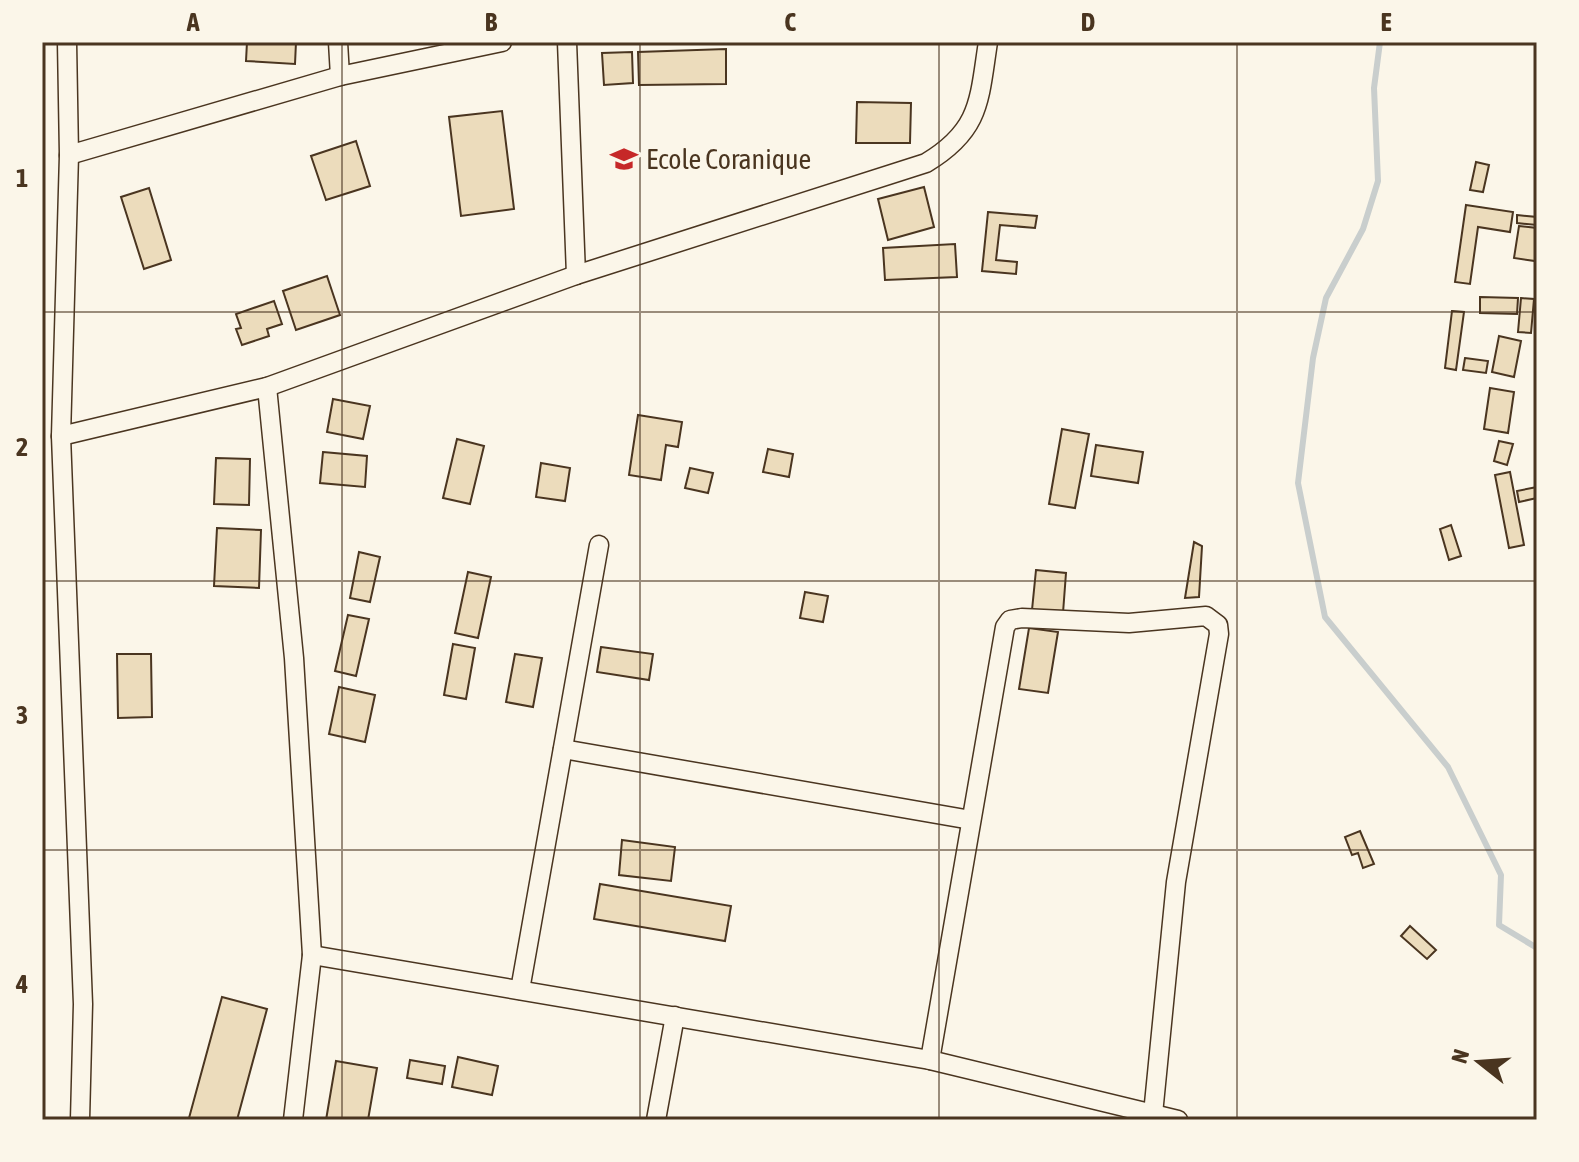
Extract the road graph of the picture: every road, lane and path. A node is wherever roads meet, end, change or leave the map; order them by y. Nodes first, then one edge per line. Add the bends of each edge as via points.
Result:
1 (67, 42) edge
2 (338, 42) edge
3 (502, 42) edge
4 (567, 42) edge
5 (988, 42) edge
6 (340, 76) junction
7 (69, 155) junction
8 (576, 275) junction
9 (267, 387) junction
10 (61, 436) junction
11 (599, 545) dead end
12 (563, 749) junction
13 (971, 820) junction
14 (312, 955) junction
15 (520, 990) junction
16 (675, 1016) junction
17 (930, 1060) junction
18 (1153, 1114) junction
19 (80, 1120) edge
20 (293, 1120) edge
21 (656, 1120) edge
22 (1178, 1120) edge

1 - 7 street
2 - 6 street
3 - 6 street
4 - 8 street
5 - 8 street via 979,101 968,127 949,150 926,163
6 - 7 street
7 - 10 street
8 - 9 street
9 - 10 street
9 - 14 street via 294,658
10 - 19 street via 83,1004
11 - 12 street
12 - 13 street
12 - 15 street
13 - 17 street
13 - 18 street via 1002,638 1010,620 1214,619 1219,634 1176,882
14 - 15 street
14 - 20 street
15 - 16 street
16 - 17 street
16 - 21 street
17 - 18 street
18 - 22 street

